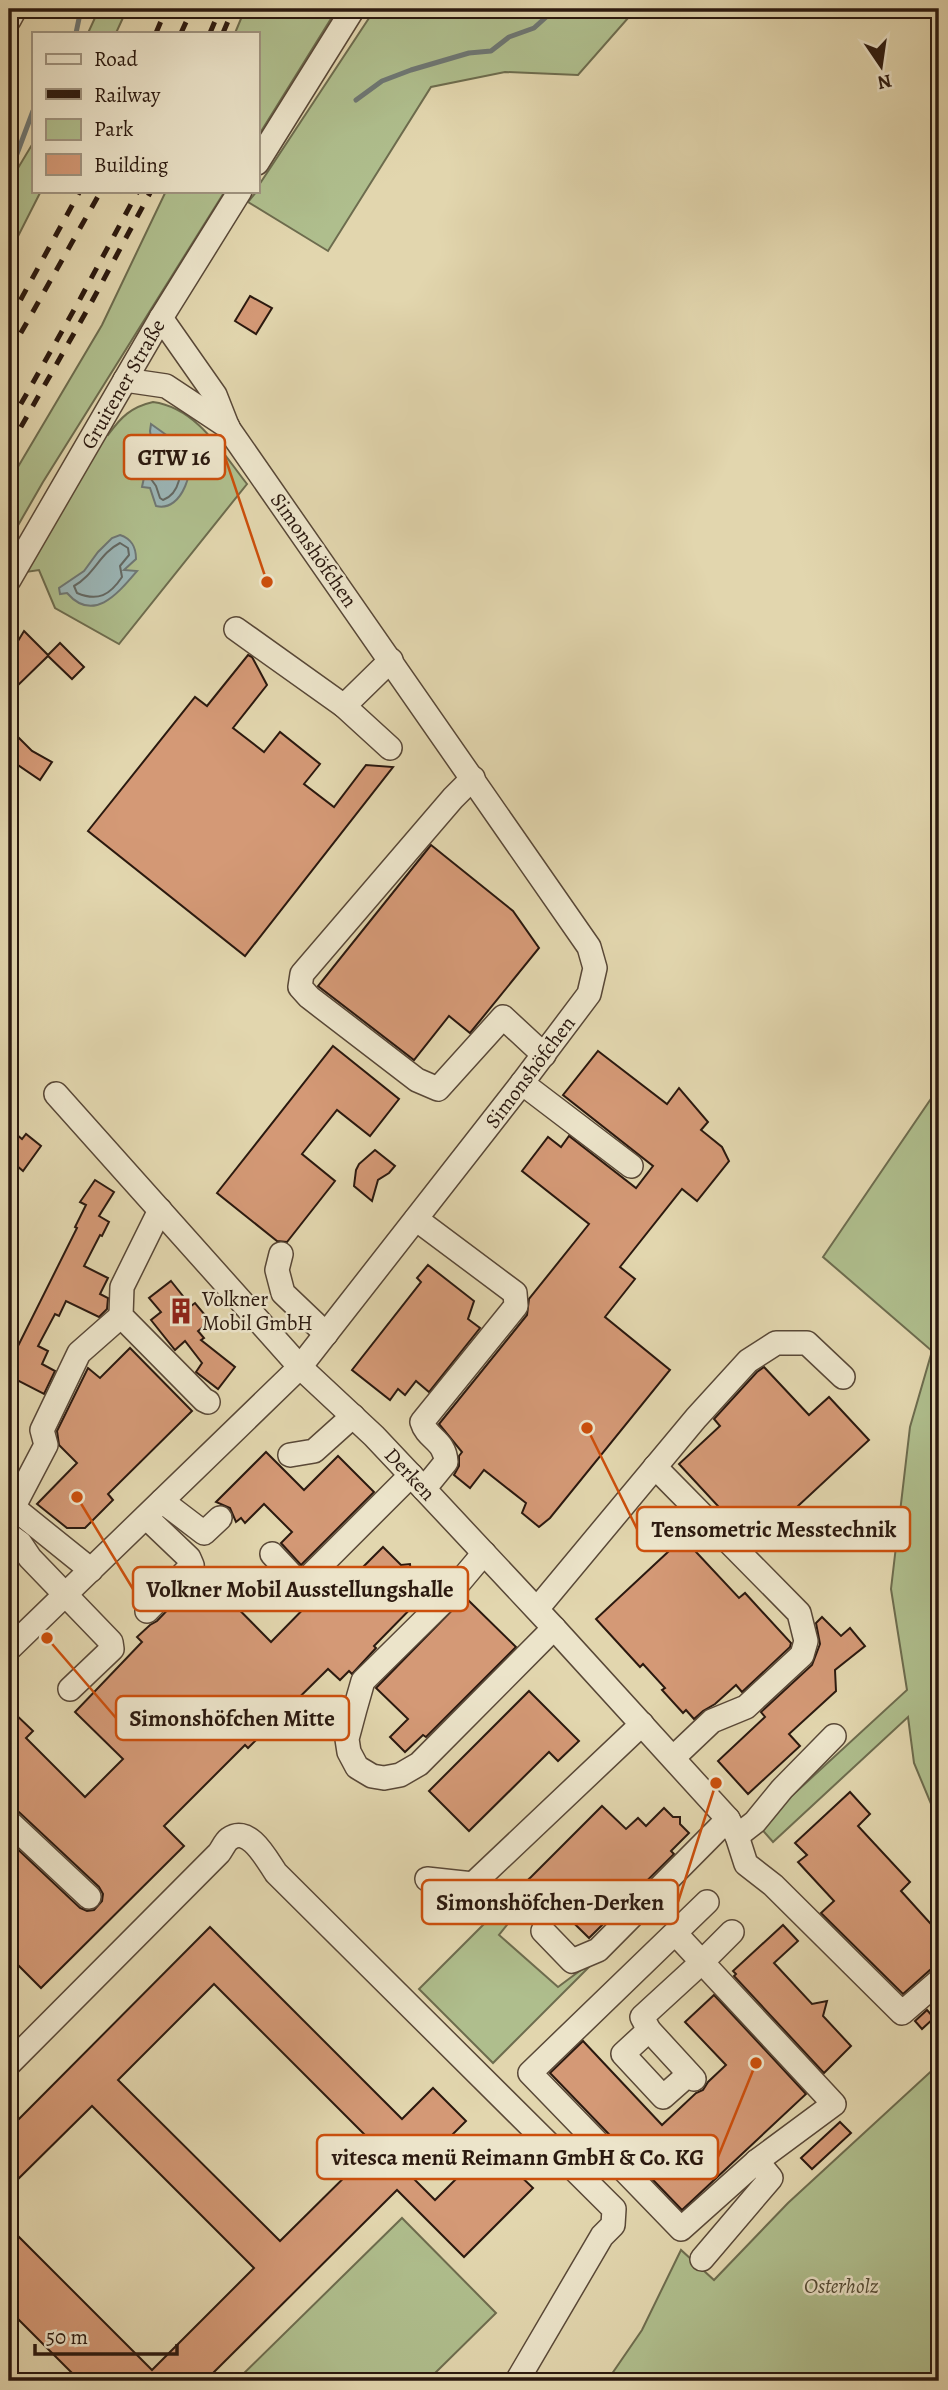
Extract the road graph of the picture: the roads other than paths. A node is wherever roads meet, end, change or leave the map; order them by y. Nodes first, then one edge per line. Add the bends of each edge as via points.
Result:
1 (15, 9) edge
2 (353, 9) edge
3 (9, 20) edge
4 (259, 160) edge
5 (239, 192) edge
6 (161, 318) junction
7 (125, 380) junction
8 (228, 428) junction
9 (9, 580) edge
10 (236, 629) dead end
11 (391, 660) junction
12 (344, 706) junction
13 (390, 748) dead end
14 (473, 778) junction
15 (544, 1055) junction
16 (522, 1083) junction
17 (56, 1094) dead end
18 (631, 1166) dead end
19 (160, 1210) junction
20 (416, 1219) junction
21 (281, 1254) dead end
22 (121, 1316) junction
23 (326, 1334) junction
24 (300, 1367) junction
25 (843, 1377) dead end
26 (208, 1402) dead end
27 (353, 1416) junction
28 (290, 1455) dead end
29 (655, 1467) junction
30 (418, 1482) junction
31 (11, 1506) edge
32 (154, 1509) junction
33 (220, 1518) dead end
34 (9, 1535) edge
35 (484, 1553) junction
36 (272, 1554) dead end
37 (91, 1570) junction
38 (65, 1595) junction
39 (537, 1609) junction
40 (147, 1611) dead end
41 (554, 1628) junction
42 (9, 1649) edge
43 (70, 1689) dead end
44 (642, 1724) junction
45 (834, 1736) dead end
46 (673, 1758) junction
47 (9, 1822) edge
48 (733, 1827) junction
49 (427, 1879) dead end
50 (89, 1897) dead end
51 (707, 1902) dead end
52 (544, 1931) dead end
53 (732, 1932) dead end
54 (675, 1933) junction
55 (702, 1962) junction
56 (939, 1980) edge
57 (620, 1988) junction
58 (648, 2022) junction
59 (9, 2064) edge
60 (757, 2161) junction
61 (702, 2259) dead end
62 (517, 2381) edge

1 - 3 street
2 - 4 street
5 - 6 street, Gruitener Straße
6 - 7 street, Gruitener Straße
6 - 8 street, Simonshöfchen via 215,395
7 - 8 street, Simonshöfchen via 166,386
7 - 9 street, Gruitener Straße
8 - 11 street, Simonshöfchen
10 - 12 street
11 - 12 street
11 - 14 street, Simonshöfchen
12 - 13 street
14 - 15 street, Simonshöfchen via 589,947 595,968 589,994
14 - 15 street via 302,974 300,987 417,1080 438,1089 503,1017
15 - 16 street, Simonshöfchen
16 - 18 street
16 - 20 street, Simonshöfchen
17 - 19 street, Derken
19 - 22 street via 122,1287
19 - 24 street, Derken
20 - 23 street, Simonshöfchen
20 - 30 street via 517,1299 422,1422 442,1446 446,1462
21 - 23 street via 277,1270 283,1293
22 - 26 street
22 - 31 street via 79,1353 41,1430 46,1445
23 - 24 street, Simonshöfchen
24 - 27 street, Derken
24 - 32 street, Simonshöfchen
25 - 29 street via 807,1343 776,1343 748,1361
27 - 28 street via 314,1451
27 - 30 street, Derken
29 - 39 street
29 - 46 street via 799,1613 806,1642 802,1655 746,1707 712,1721
30 - 35 street, Derken
30 - 36 street via 302,1585
31 - 37 street
32 - 33 street via 204,1533
32 - 37 street, Simonshöfchen
32 - 40 street via 192,1565
34 - 38 street
35 - 39 street, Derken
35 - 41 street via 442,1603 363,1681 347,1739 357,1767 384,1777 400,1775 419,1764
37 - 38 street, Simonshöfchen
38 - 42 street, Simonshöfchen
38 - 43 street via 113,1649
39 - 41 street, Derken
41 - 44 street, Derken
44 - 46 street, Derken
44 - 49 street via 473,1884
45 - 48 street via 755,1822
46 - 48 street, Derken
47 - 50 street
48 - 52 street via 598,1950 572,1961
48 - 56 street, Derken via 746,1864 773,1885 902,2014
51 - 54 street
53 - 55 street
54 - 55 street
54 - 57 street
55 - 58 street
55 - 60 street via 834,2104
57 - 58 street
57 - 60 street via 530,2073 681,2229
58 - 58 street via 623,2054 663,2097 692,2076
59 - 62 street via 229,1839 245,1836 276,1873 614,2209 613,2225 602,2236
60 - 61 street via 771,2178

